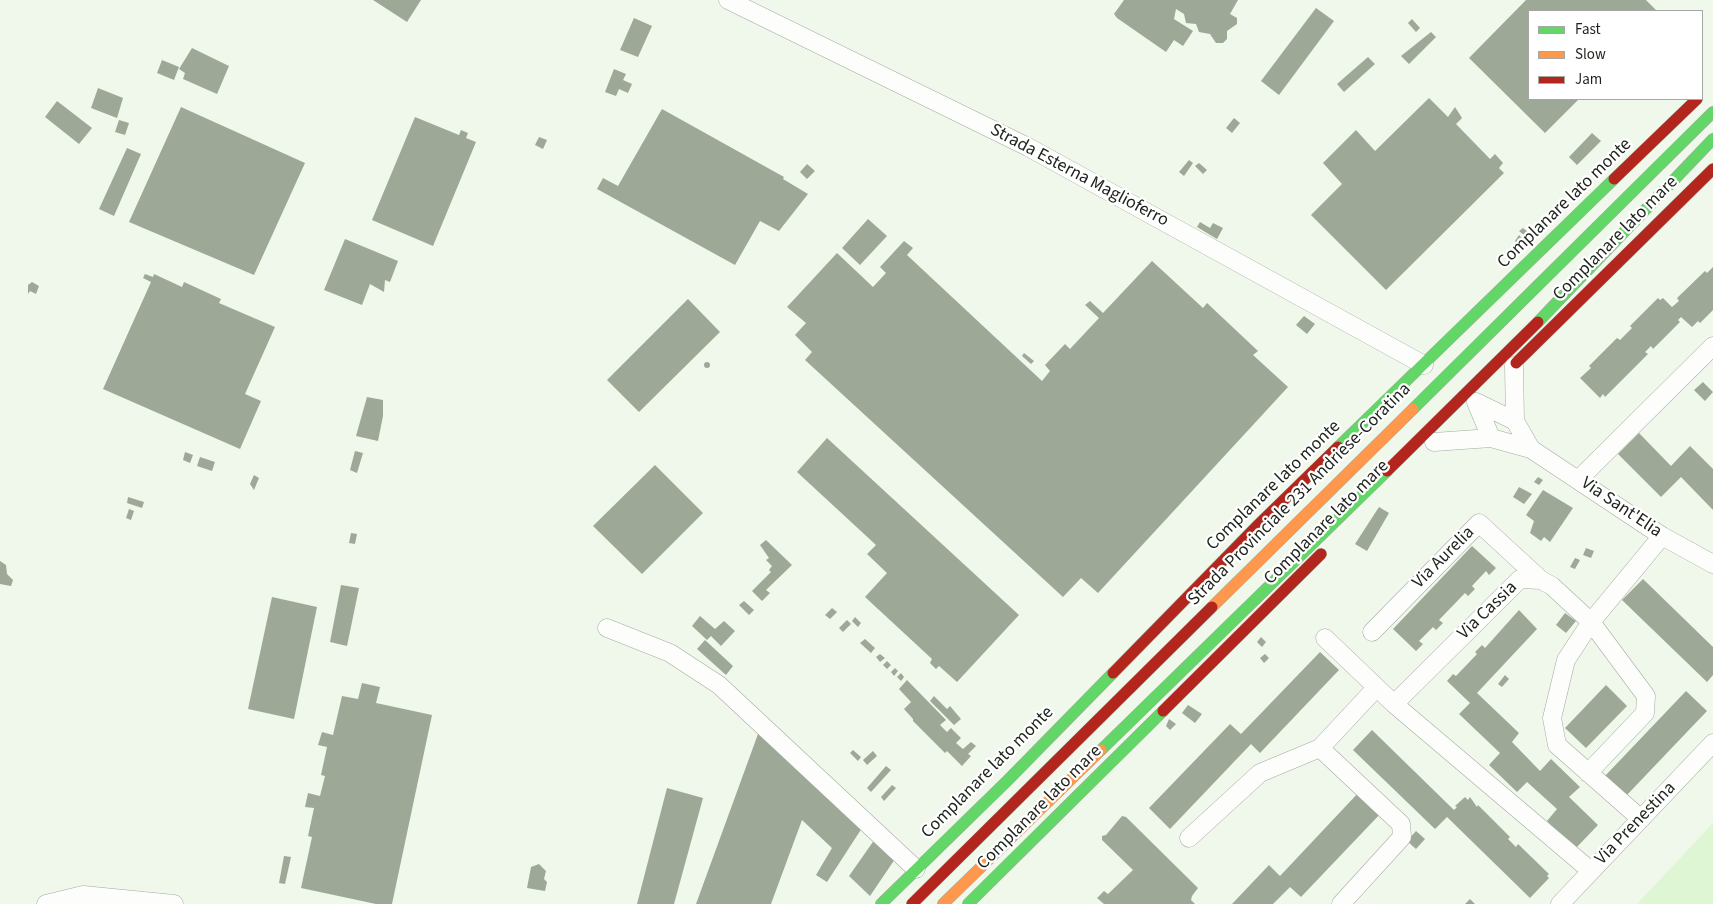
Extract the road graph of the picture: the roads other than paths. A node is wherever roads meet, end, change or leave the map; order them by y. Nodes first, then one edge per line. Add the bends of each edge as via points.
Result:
1 (728, 0) edge
2 (1696, 100) edge
3 (1713, 112) edge
4 (1713, 139) edge
5 (1713, 169) edge
6 (1713, 346) edge
7 (1424, 365) junction
8 (1507, 372) joint
9 (1515, 421) junction
10 (1448, 429) dead end
11 (1491, 438) junction
12 (1431, 446) joint
13 (1531, 449) junction
14 (1578, 480) junction
15 (1662, 536) junction
16 (1332, 544) dead end
17 (1713, 564) edge
18 (1541, 580) junction
19 (1591, 622) junction
20 (607, 628) dead end
21 (1372, 632) dead end
22 (1325, 638) dead end
23 (1376, 688) junction
24 (1394, 704) junction
25 (1713, 743) edge
26 (1320, 748) junction
27 (1588, 773) junction
28 (1641, 819) junction
29 (1188, 838) dead end
30 (916, 869) junction
31 (1591, 871) junction
32 (46, 904) edge
33 (174, 904) edge
34 (881, 904) edge
35 (912, 904) edge
36 (943, 904) edge
37 (968, 904) edge
38 (1341, 904) edge
39 (1560, 904) edge

1 - 7 street, Strada Esterna Maglioferro via 1028,147
2 - 7 main road, Complanare lato monte
3 - 35 main road, Strada Provinciale 231 Andriese-Coratina
4 - 36 main road via 1513,348
5 - 8 main road, Complanare lato mare
6 - 14 street
7 - 30 main road, Complanare lato monte via 1257,526 1015,773
8 - 9 street, Via Sant'Elia
9 - 11 street via 1476,402
9 - 13 street, Via Sant'Elia
10 - 12 main road
11 - 12 street, Via Sant'Elia
11 - 13 street, Via Sant'Elia
13 - 14 street, Via Sant'Elia
14 - 15 street, Via Sant'Elia
15 - 17 street, Via Sant'Elia
15 - 19 street
16 - 37 main road, Complanare lato mare
18 - 19 street, Via Cassia
18 - 21 street, Via Aurelia via 1479,523
18 - 24 street, Via Cassia via 1520,579
19 - 27 street via 1566,660 1552,718 1557,745
19 - 27 street, Via Cassia via 1638,684 1647,704 1645,713
20 - 30 street via 670,653 719,685
22 - 23 street
23 - 24 street
23 - 26 street
24 - 31 street
25 - 28 street, Via Prenestina
26 - 29 street via 1260,773
26 - 38 street via 1401,824 1402,837
27 - 28 street
28 - 31 street, Via Prenestina
30 - 34 main road, Complanare lato monte
31 - 39 street, Via Prenestina
32 - 33 street via 83,895

